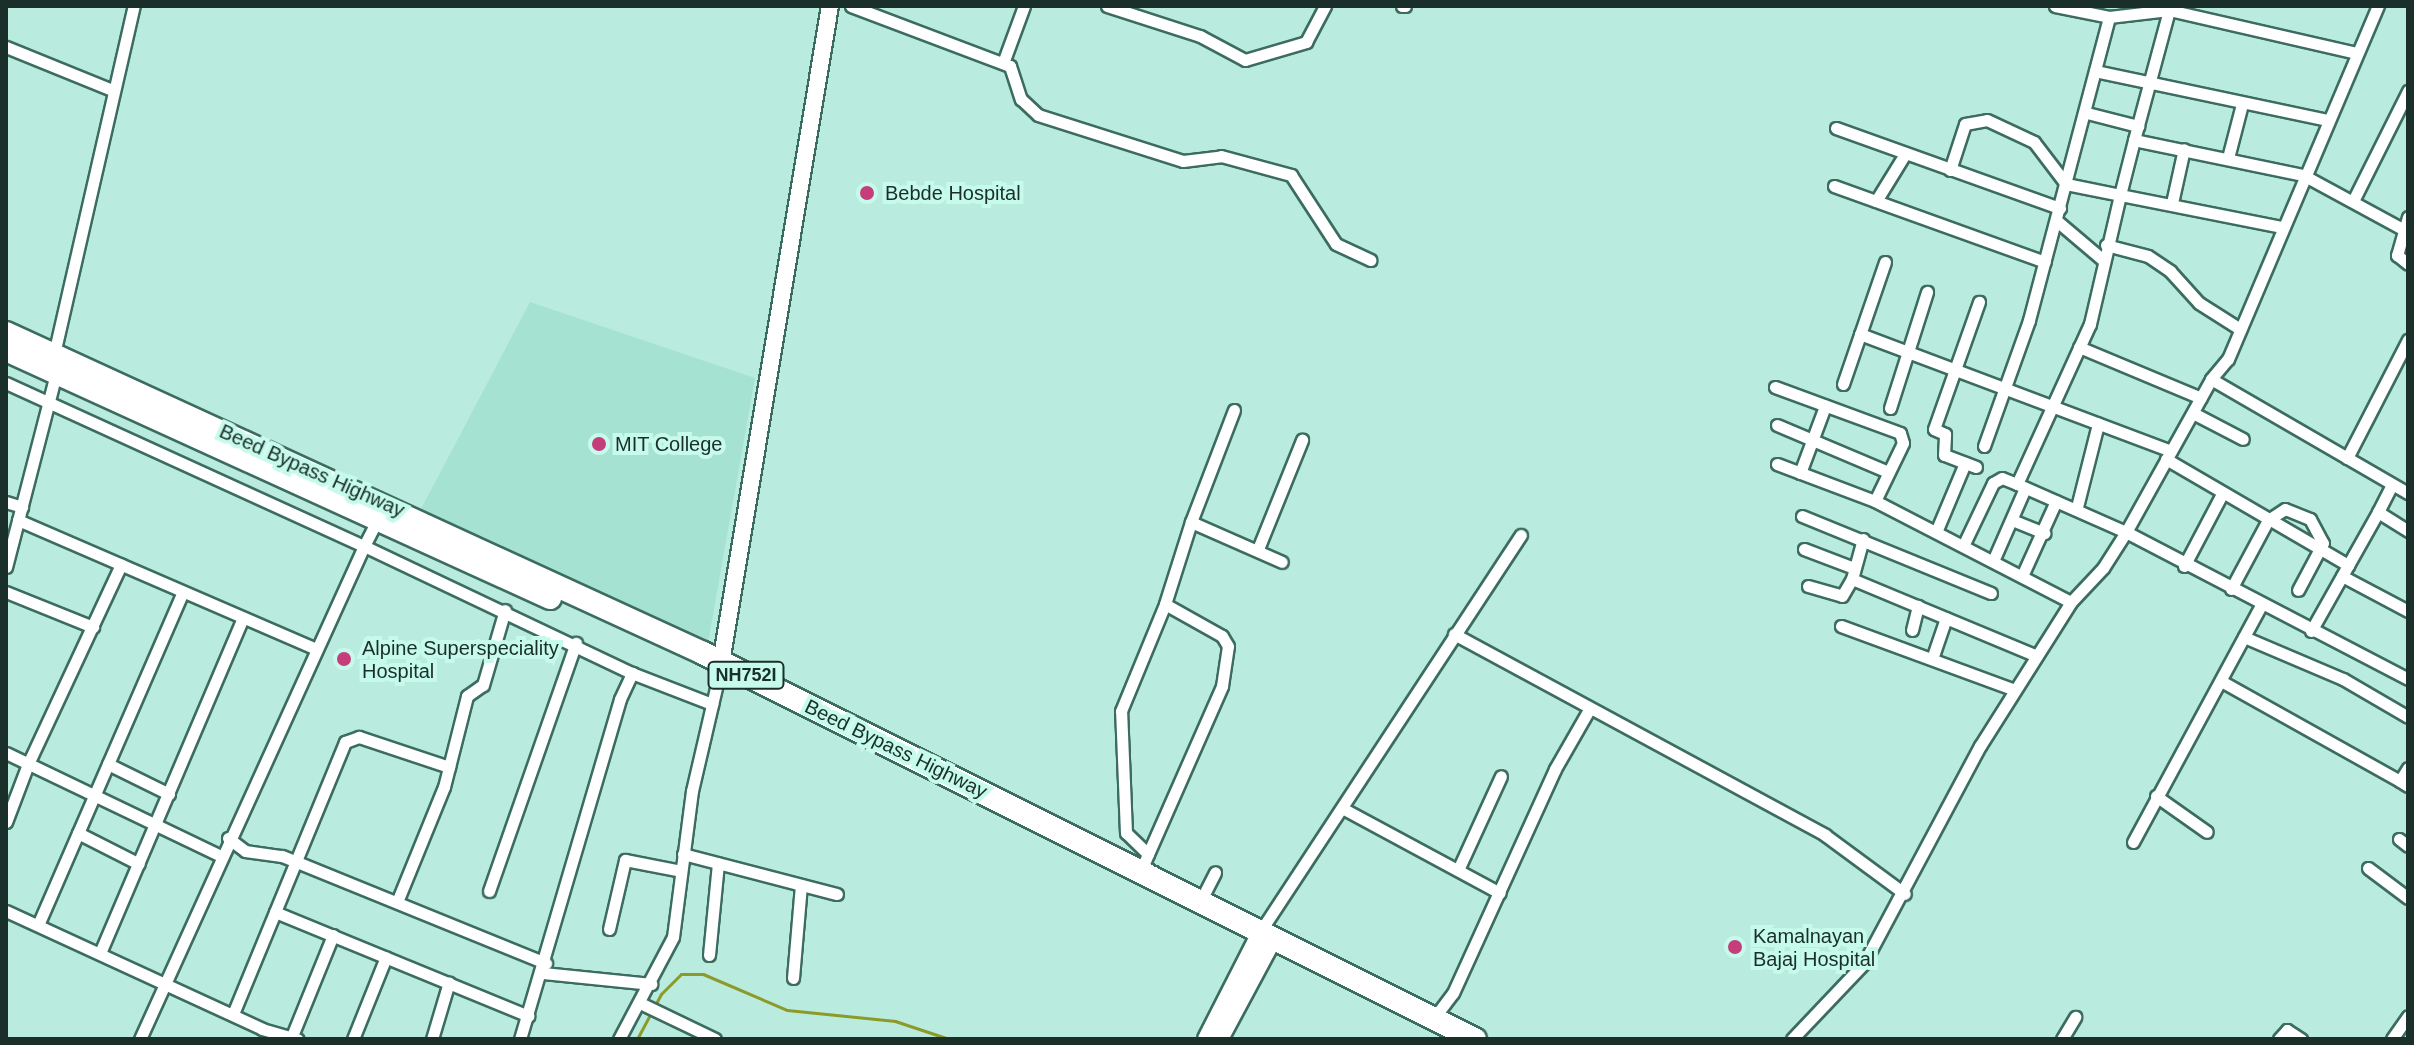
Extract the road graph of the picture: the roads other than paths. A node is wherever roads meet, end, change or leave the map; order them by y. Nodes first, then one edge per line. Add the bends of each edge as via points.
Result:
1 (134, 6) edge
2 (830, 6) edge
3 (851, 6) edge
4 (1024, 6) edge
5 (1107, 6) edge
6 (1325, 6) edge
7 (2055, 6) edge
8 (2378, 6) edge
9 (2169, 10) junction
10 (2109, 17) junction
11 (6, 47) edge
12 (2357, 53) junction
13 (1003, 63) junction
14 (2095, 71) junction
15 (2148, 83) junction
16 (112, 90) junction
17 (2408, 91) edge
18 (2242, 104) junction
19 (2087, 113) junction
20 (2327, 120) junction
21 (2138, 126) junction
22 (1836, 128) dead end
23 (2134, 140) junction
24 (2184, 149) junction
25 (1905, 154) junction
26 (2228, 158) junction
27 (1950, 170) junction
28 (2303, 175) junction
29 (2066, 184) junction
30 (1834, 186) dead end
31 (2120, 195) junction
32 (2354, 199) junction
33 (1876, 201) junction
34 (2172, 203) junction
35 (2060, 208) junction
36 (2408, 217) edge
37 (2057, 221) junction
38 (2282, 227) junction
39 (2405, 230) edge
40 (2106, 245) junction
41 (1371, 260) dead end
42 (2103, 260) junction
43 (1885, 262) dead end
44 (2045, 262) junction
45 (2408, 264) edge
46 (1927, 292) dead end
47 (1979, 302) dead end
48 (2240, 329) junction
49 (6, 333) edge
50 (1860, 334) junction
51 (2408, 340) edge
52 (2079, 347) junction
53 (6, 350) edge
54 (1908, 352) junction
55 (55, 363) junction
56 (1955, 369) junction
57 (2211, 379) junction
58 (6, 383) edge
59 (1843, 384) dead end
60 (1775, 387) dead end
61 (2005, 388) junction
62 (2201, 398) junction
63 (48, 402) junction
64 (2050, 404) junction
65 (1825, 406) junction
66 (1890, 408) dead end
67 (1234, 410) dead end
68 (2193, 413) junction
69 (2098, 424) junction
70 (1777, 425) dead end
71 (2243, 439) dead end
72 (1302, 440) dead end
73 (1813, 440) junction
74 (1984, 446) dead end
75 (2169, 455) junction
76 (2347, 458) junction
77 (1777, 464) dead end
78 (1888, 472) junction
79 (1800, 473) junction
80 (2392, 485) junction
81 (2021, 486) junction
82 (2408, 493) edge
83 (2222, 494) junction
84 (1875, 501) junction
85 (2056, 501) junction
86 (6, 502) edge
87 (22, 507) junction
88 (2077, 507) junction
89 (381, 512) junction
90 (2378, 512) junction
91 (1802, 516) dead end
92 (18, 520) junction
93 (2012, 520) junction
94 (2268, 520) junction
95 (1191, 522) junction
96 (2408, 531) edge
97 (1936, 532) junction
98 (2126, 532) junction
99 (2044, 533) junction
100 (1521, 535) dead end
101 (1863, 539) junction
102 (364, 546) junction
103 (1963, 546) junction
104 (1258, 549) junction
105 (1804, 549) dead end
106 (2322, 552) junction
107 (1993, 561) junction
108 (1282, 562) dead end
109 (6, 564) edge
110 (121, 565) junction
111 (2184, 566) junction
112 (2345, 571) junction
113 (1853, 574) junction
114 (2022, 576) junction
115 (1808, 586) dead end
116 (2231, 589) junction
117 (2298, 590) dead end
118 (6, 592) edge
119 (183, 592) junction
120 (1991, 593) dead end
121 (2071, 602) junction
122 (1165, 604) junction
123 (2261, 605) junction
124 (1918, 606) junction
125 (505, 610) junction
126 (2408, 611) edge
127 (243, 618) junction
128 (1946, 618) junction
129 (1841, 626) dead end
130 (93, 627) junction
131 (1912, 630) dead end
132 (2311, 631) junction
133 (1454, 634) junction
134 (2244, 637) junction
135 (576, 643) junction
136 (316, 649) junction
137 (2037, 656) junction
138 (1932, 659) junction
139 (720, 669) junction
140 (632, 673) junction
141 (2408, 679) edge
142 (2221, 681) junction
143 (2015, 690) junction
144 (712, 704) junction
145 (1590, 708) junction
146 (2408, 717) edge
147 (6, 753) edge
148 (28, 764) junction
149 (108, 764) junction
150 (449, 767) junction
151 (2408, 768) edge
152 (1501, 776) dead end
153 (2404, 784) edge
154 (169, 794) junction
155 (94, 795) junction
156 (2156, 796) junction
157 (1342, 808) junction
158 (6, 822) edge
159 (157, 824) junction
160 (2207, 832) dead end
161 (78, 833) junction
162 (228, 838) junction
163 (2133, 842) dead end
164 (683, 854) junction
165 (221, 856) junction
166 (295, 861) junction
167 (1144, 862) junction
168 (718, 863) junction
169 (139, 864) junction
170 (2368, 868) dead end
171 (1458, 870) junction
172 (681, 871) junction
173 (1215, 872) dead end
174 (801, 885) junction
175 (489, 891) dead end
176 (1500, 893) junction
177 (837, 894) dead end
178 (1905, 894) junction
179 (2408, 898) edge
180 (1201, 900) junction
181 (397, 902) junction
182 (6, 911) edge
183 (275, 912) junction
184 (38, 925) junction
185 (609, 929) dead end
186 (333, 935) junction
187 (1265, 937) junction
188 (100, 953) junction
189 (709, 955) dead end
190 (386, 957) junction
191 (544, 968) junction
192 (793, 978) dead end
193 (449, 982) junction
194 (165, 984) junction
195 (651, 984) junction
196 (644, 1004) junction
197 (233, 1014) junction
198 (528, 1016) junction
199 (2408, 1016) edge
200 (2075, 1017) dead end
201 (1434, 1018) junction
202 (260, 1034) edge
203 (295, 1038) edge
204 (140, 1039) edge
205 (353, 1039) edge
206 (432, 1039) edge
207 (522, 1039) edge
208 (619, 1039) edge
209 (715, 1039) edge
210 (1206, 1039) edge
211 (1220, 1039) edge
212 (1444, 1039) edge
213 (1475, 1039) edge
214 (1792, 1039) edge
215 (2062, 1039) edge
216 (2279, 1039) edge
217 (2301, 1039) edge
218 (2392, 1039) edge

1 - 16 street
2 - 139 street
3 - 13 street
4 - 13 street
5 - 6 street via 1200,36 1245,60 1306,42
7 - 10 street
8 - 12 street
9 - 10 street
9 - 12 street
9 - 15 street
10 - 14 street
11 - 16 street
12 - 20 street
13 - 41 street via 1017,77 1021,99 1038,115 1183,161 1221,156 1291,175 1336,244
14 - 15 street
14 - 19 street
15 - 18 street
15 - 21 street
16 - 55 street
17 - 32 street
18 - 20 street
18 - 26 street
19 - 21 street
19 - 29 street
20 - 28 street
21 - 23 street
22 - 25 street
23 - 24 street
23 - 31 street
24 - 26 street
24 - 34 street
25 - 27 street
25 - 33 street
26 - 28 street
27 - 29 street via 1965,124 1987,120 2034,142
27 - 35 street
28 - 32 street
28 - 38 street
29 - 31 street
29 - 35 street
30 - 33 street
31 - 34 street
31 - 40 street
32 - 39 street
33 - 44 street
34 - 38 street
35 - 37 street
36 - 39 street
37 - 42 street
37 - 44 street
38 - 48 street
39 - 45 street via 2397,255
40 - 42 street
40 - 48 street via 2148,256 2180,280 2199,303
42 - 52 street via 2090,324
43 - 50 street
44 - 61 street
46 - 54 street
47 - 56 street
48 - 57 street via 2228,359
49 - 55 highway, Beed Bypass Highway / NH752I
50 - 54 street
50 - 59 street
51 - 76 street
52 - 62 street
52 - 64 street
53 - 55 highway, Beed Bypass Highway / NH752I
54 - 56 street
54 - 66 street
55 - 63 street
55 - 89 highway, Beed Bypass Highway / NH752I
56 - 61 street
56 - 97 street via 1934,429 1945,434 1944,455 1971,465
57 - 62 street
57 - 76 street
58 - 63 street
60 - 65 street
61 - 64 street
61 - 74 street
62 - 68 street
63 - 87 street
63 - 102 street
64 - 69 street
64 - 81 street
65 - 73 street
65 - 78 street via 1900,433 1903,443
67 - 95 street
68 - 71 street
68 - 75 street
69 - 75 street
69 - 88 street
70 - 73 street
72 - 104 street
73 - 78 street
73 - 79 street
75 - 83 street
75 - 98 street
76 - 80 street
77 - 79 street
78 - 84 street
79 - 84 street
80 - 82 street
80 - 90 street
81 - 85 street
81 - 93 street
81 - 103 street via 2002,478 1993,483
83 - 94 street
83 - 111 street
84 - 97 street
85 - 88 street
85 - 99 street
86 - 87 street
87 - 92 street
88 - 98 street
89 - 102 street
89 - 139 highway, Beed Bypass Highway / NH752I
90 - 96 street
90 - 112 street
91 - 101 street
92 - 109 street
92 - 110 street
93 - 99 street
93 - 107 street
94 - 106 street
94 - 106 street via 2285,509 2310,519 2320,530
94 - 116 street
95 - 104 street
95 - 122 street
97 - 103 street
98 - 111 street
98 - 121 street via 2103,568
99 - 114 street
100 - 133 street
101 - 113 street
101 - 120 street
102 - 125 street
102 - 136 street
103 - 107 street
104 - 108 street
105 - 113 street
106 - 112 street
106 - 117 street
107 - 114 street
110 - 119 street
110 - 130 street
111 - 116 street
112 - 126 street
112 - 132 street
113 - 115 street via 1842,596
113 - 124 street
114 - 121 street
116 - 123 street
118 - 130 street
119 - 127 street
119 - 149 street
121 - 137 street
122 - 167 street via 1121,711 1126,833
122 - 167 street via 1222,636 1228,646 1222,686
123 - 132 street
123 - 134 street
124 - 128 street
124 - 131 street
125 - 135 street
125 - 150 street via 483,685 467,696
127 - 136 street
127 - 154 street
128 - 137 street
128 - 138 street
129 - 138 street
130 - 148 street
132 - 141 street
133 - 145 street
133 - 157 street
134 - 142 street
134 - 146 street via 2343,679
135 - 140 street
135 - 175 street
136 - 162 street
137 - 143 street
138 - 143 street
139 - 144 street
139 - 167 highway, Beed Bypass Highway / NH752I
139 - 187 highway, Beed Bypass Highway / NH752I
140 - 144 street
140 - 191 street via 588,803
142 - 153 street
142 - 156 street
143 - 178 street via 1943,815
144 - 164 street
145 - 176 street via 1555,769
145 - 178 street via 1825,835
147 - 148 street
148 - 155 street
148 - 158 street
149 - 154 street
149 - 155 street
150 - 166 street via 353,736 345,742
150 - 181 street
151 - 153 street
152 - 171 street
154 - 159 street
155 - 159 street
155 - 161 street
156 - 160 street
156 - 163 street
157 - 171 street
157 - 187 street
159 - 165 street
159 - 169 street
161 - 169 street
161 - 184 street
162 - 165 street
162 - 166 street via 245,851
164 - 168 street
164 - 172 street
165 - 194 street
166 - 181 street
166 - 183 street
167 - 180 highway, Beed Bypass Highway / NH752I
168 - 174 street
168 - 189 street
169 - 188 street
170 - 179 street
171 - 176 street
172 - 185 street via 625,860
172 - 195 street via 673,937
173 - 180 street
174 - 177 street
174 - 192 street
176 - 201 street via 1453,993
178 - 214 street via 1864,963
180 - 187 highway, Beed Bypass Highway / NH752I
181 - 191 street
182 - 184 street
183 - 186 street
183 - 197 street
184 - 188 street
186 - 190 street
186 - 203 street
187 - 201 highway, Beed Bypass Highway / NH752I
187 - 210 street
187 - 211 street
187 - 212 highway, Beed Bypass Highway / NH752I
188 - 194 street
190 - 193 street
190 - 205 street
191 - 195 street
191 - 198 street
193 - 198 street
193 - 206 street
194 - 197 street
194 - 204 street
195 - 196 street
196 - 208 street
196 - 209 street
197 - 202 street
198 - 207 street
199 - 218 street
200 - 215 street
201 - 213 highway, Beed Bypass Highway / NH752I
202 - 203 street
216 - 217 street via 2287,1030

